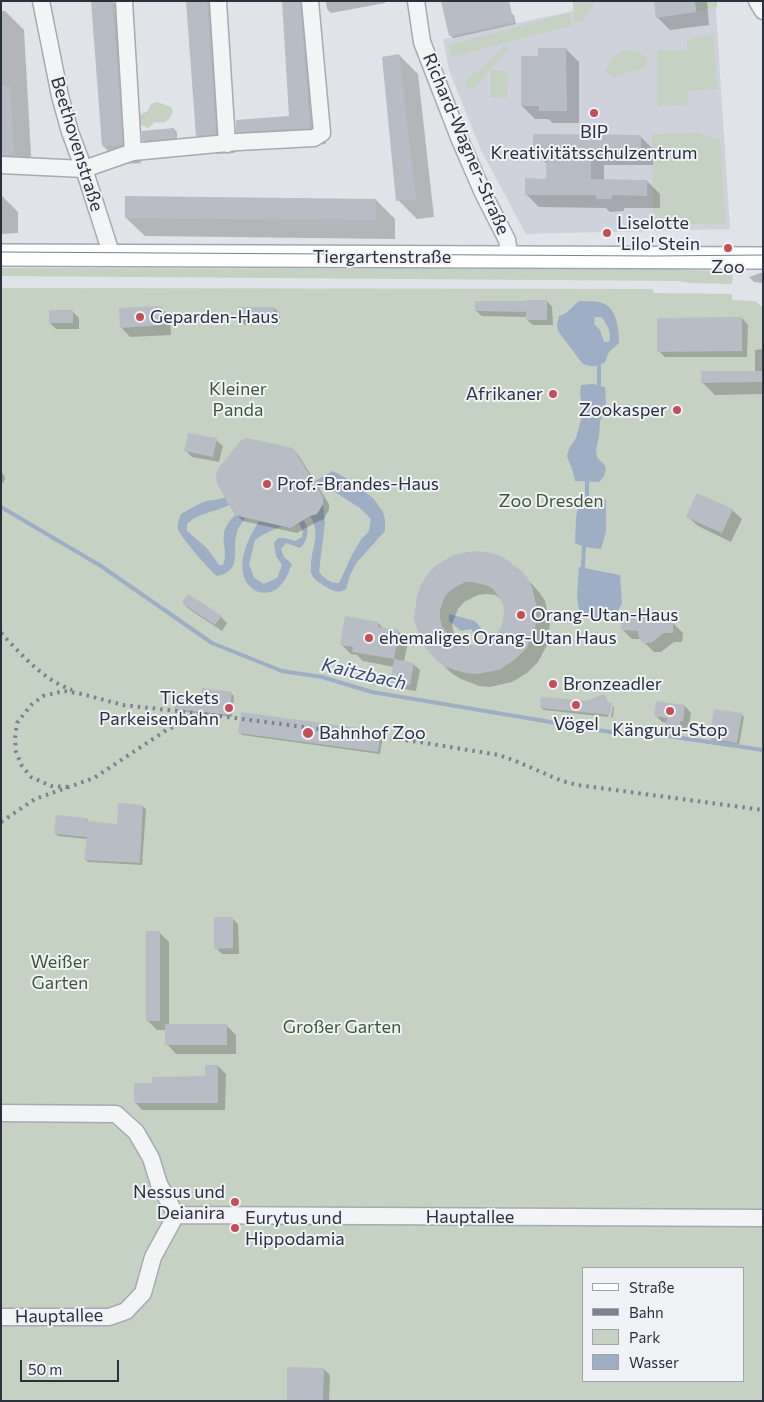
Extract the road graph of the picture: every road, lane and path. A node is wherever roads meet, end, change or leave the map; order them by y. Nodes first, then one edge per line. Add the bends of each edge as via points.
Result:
1 (41, 1) edge
2 (124, 1) edge
3 (218, 1) edge
4 (310, 1) edge
5 (416, 1) edge
6 (757, 1) edge
7 (763, 11) edge
8 (227, 144) junction
9 (134, 152) junction
10 (1, 165) edge
11 (84, 169) junction
12 (1, 255) edge
13 (112, 256) junction
14 (510, 258) junction
15 (763, 258) edge
16 (1, 1112) edge
17 (176, 1215) junction
18 (763, 1218) edge
19 (1, 1317) edge

1 - 11 street, Beethovenstraße via 60,96
2 - 9 street
3 - 8 street
4 - 8 street via 322,133 314,138
5 - 14 street, Richard-Wagner-Straße via 422,42 456,132 507,240
6 - 7 street
8 - 9 street
9 - 11 street
10 - 11 street
11 - 13 street, Beethovenstraße
12 - 13 main road, Tiergartenstraße
13 - 14 main road, Tiergartenstraße
14 - 15 main road, Tiergartenstraße
16 - 17 street via 116,1114 136,1132
17 - 18 street, Hauptallee
17 - 19 street, Hauptallee via 153,1257 143,1293 126,1311 109,1317

